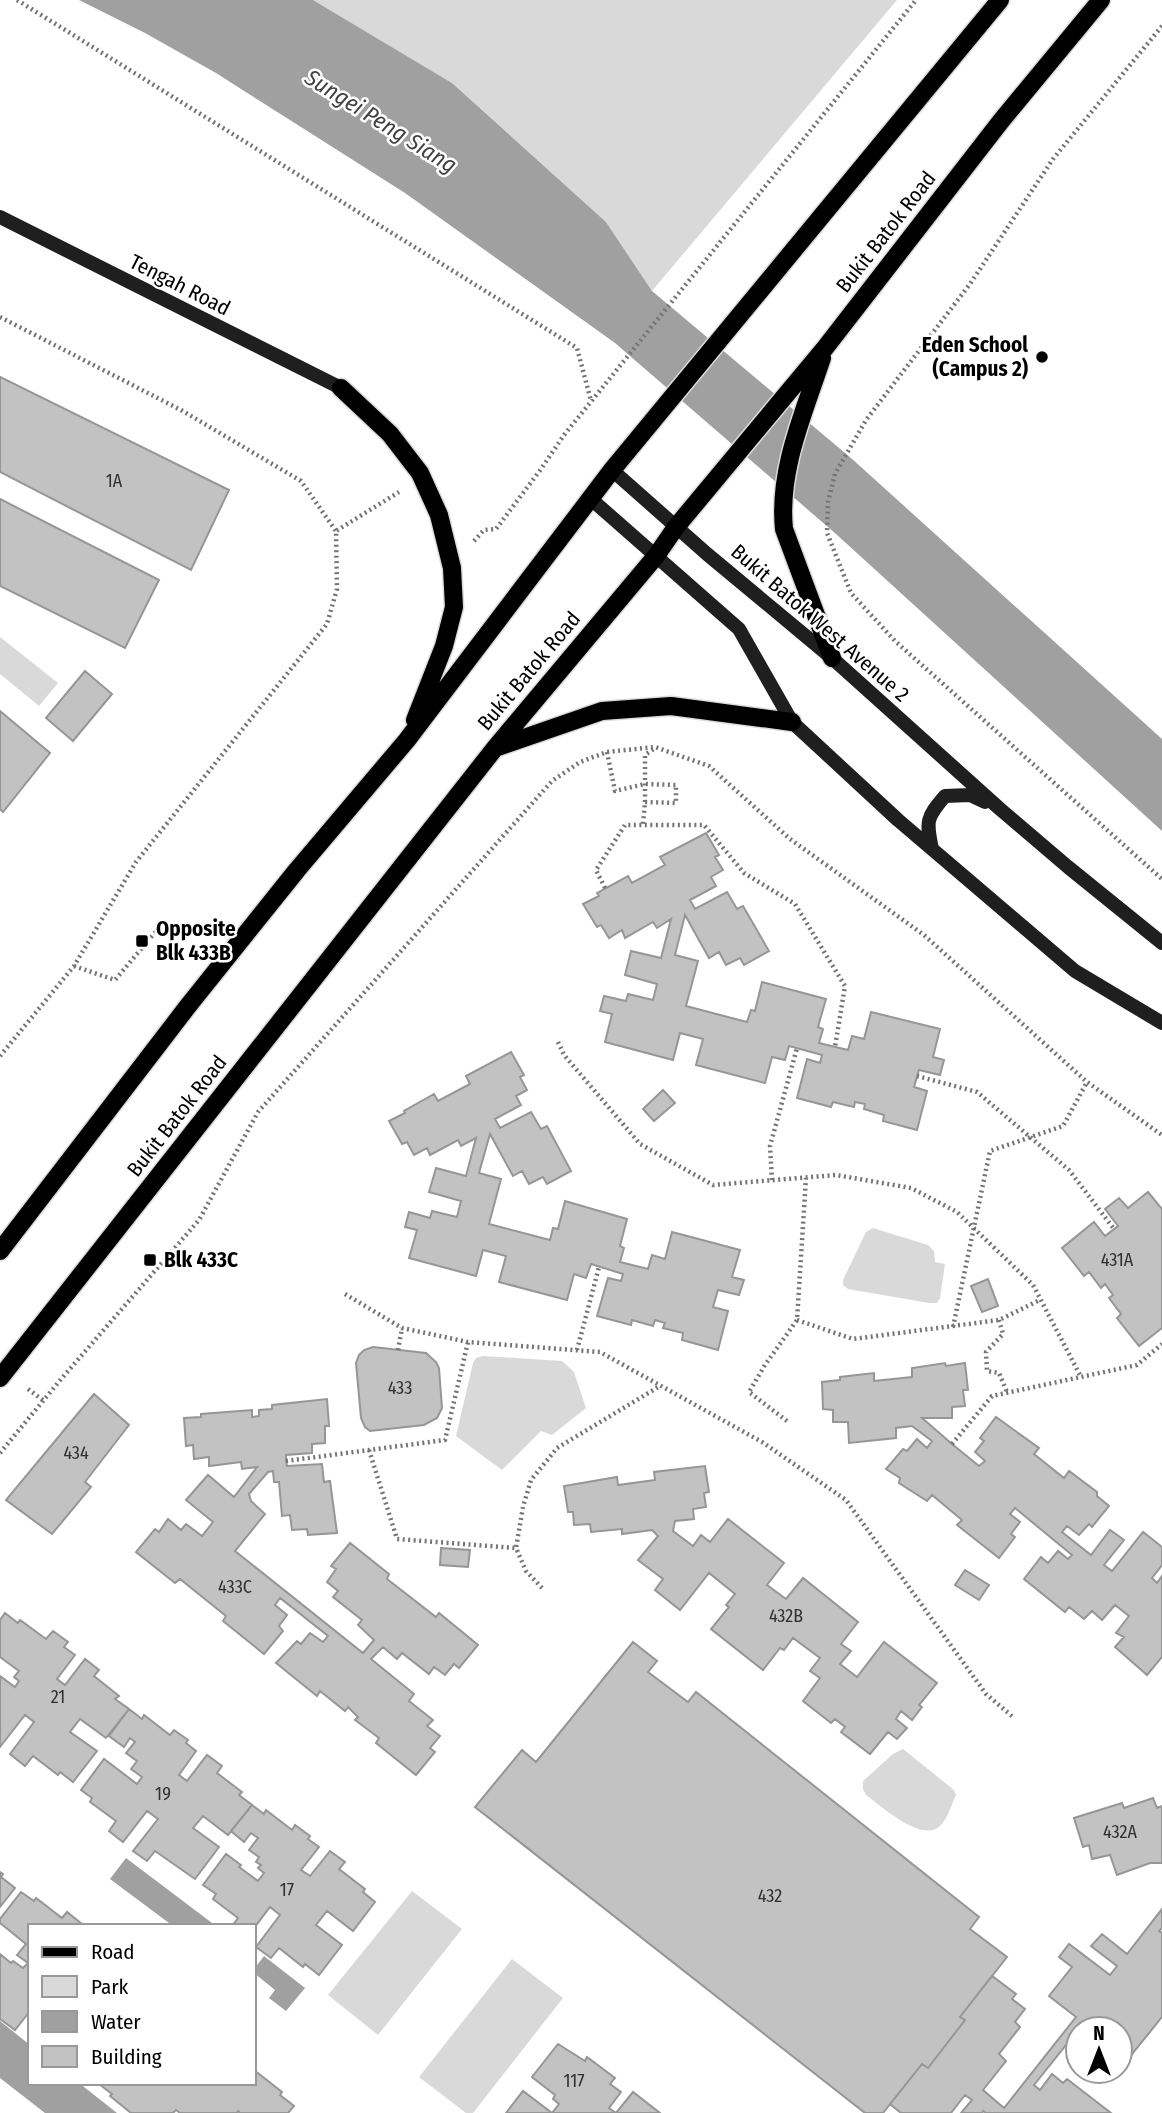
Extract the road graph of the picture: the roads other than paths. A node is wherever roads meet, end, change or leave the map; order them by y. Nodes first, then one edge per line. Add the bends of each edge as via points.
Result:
1 (1000, 0) edge
2 (1101, 0) edge
3 (0, 217) edge
4 (825, 348) junction
5 (341, 388) joint
6 (612, 470) junction
7 (590, 499) junction
8 (676, 527) junction
9 (656, 556) junction
10 (832, 658) junction
11 (792, 722) junction
12 (407, 740) junction
13 (495, 748) junction
14 (1000, 809) junction
15 (932, 849) junction
16 (1162, 943) edge
17 (1162, 1023) edge
18 (0, 1251) edge
19 (0, 1378) edge

1 - 6 main road
2 - 4 main road, Bukit Batok Road
3 - 5 main road, Tengah Road
4 - 8 main road, Bukit Batok Road
4 - 10 main road via 789,459 782,508 783,529
5 - 12 main road via 390,434 420,473 439,515 452,568 454,607 444,646
6 - 7 main road
6 - 8 main road, Bukit Batok West Avenue 2
7 - 9 main road
7 - 12 main road
8 - 9 main road, Bukit Batok Road
8 - 10 main road, Bukit Batok West Avenue 2
9 - 11 main road via 739,629
9 - 13 main road, Bukit Batok Road
10 - 14 main road, Bukit Batok West Avenue 2
11 - 13 main road via 671,706 602,711
11 - 15 main road
12 - 18 main road via 263,912
13 - 19 main road, Bukit Batok Road
14 - 15 main road, Bukit Batok West Avenue 2 via 970,795 945,796 927,825
14 - 16 main road, Bukit Batok West Avenue 2
15 - 17 main road via 1075,971

